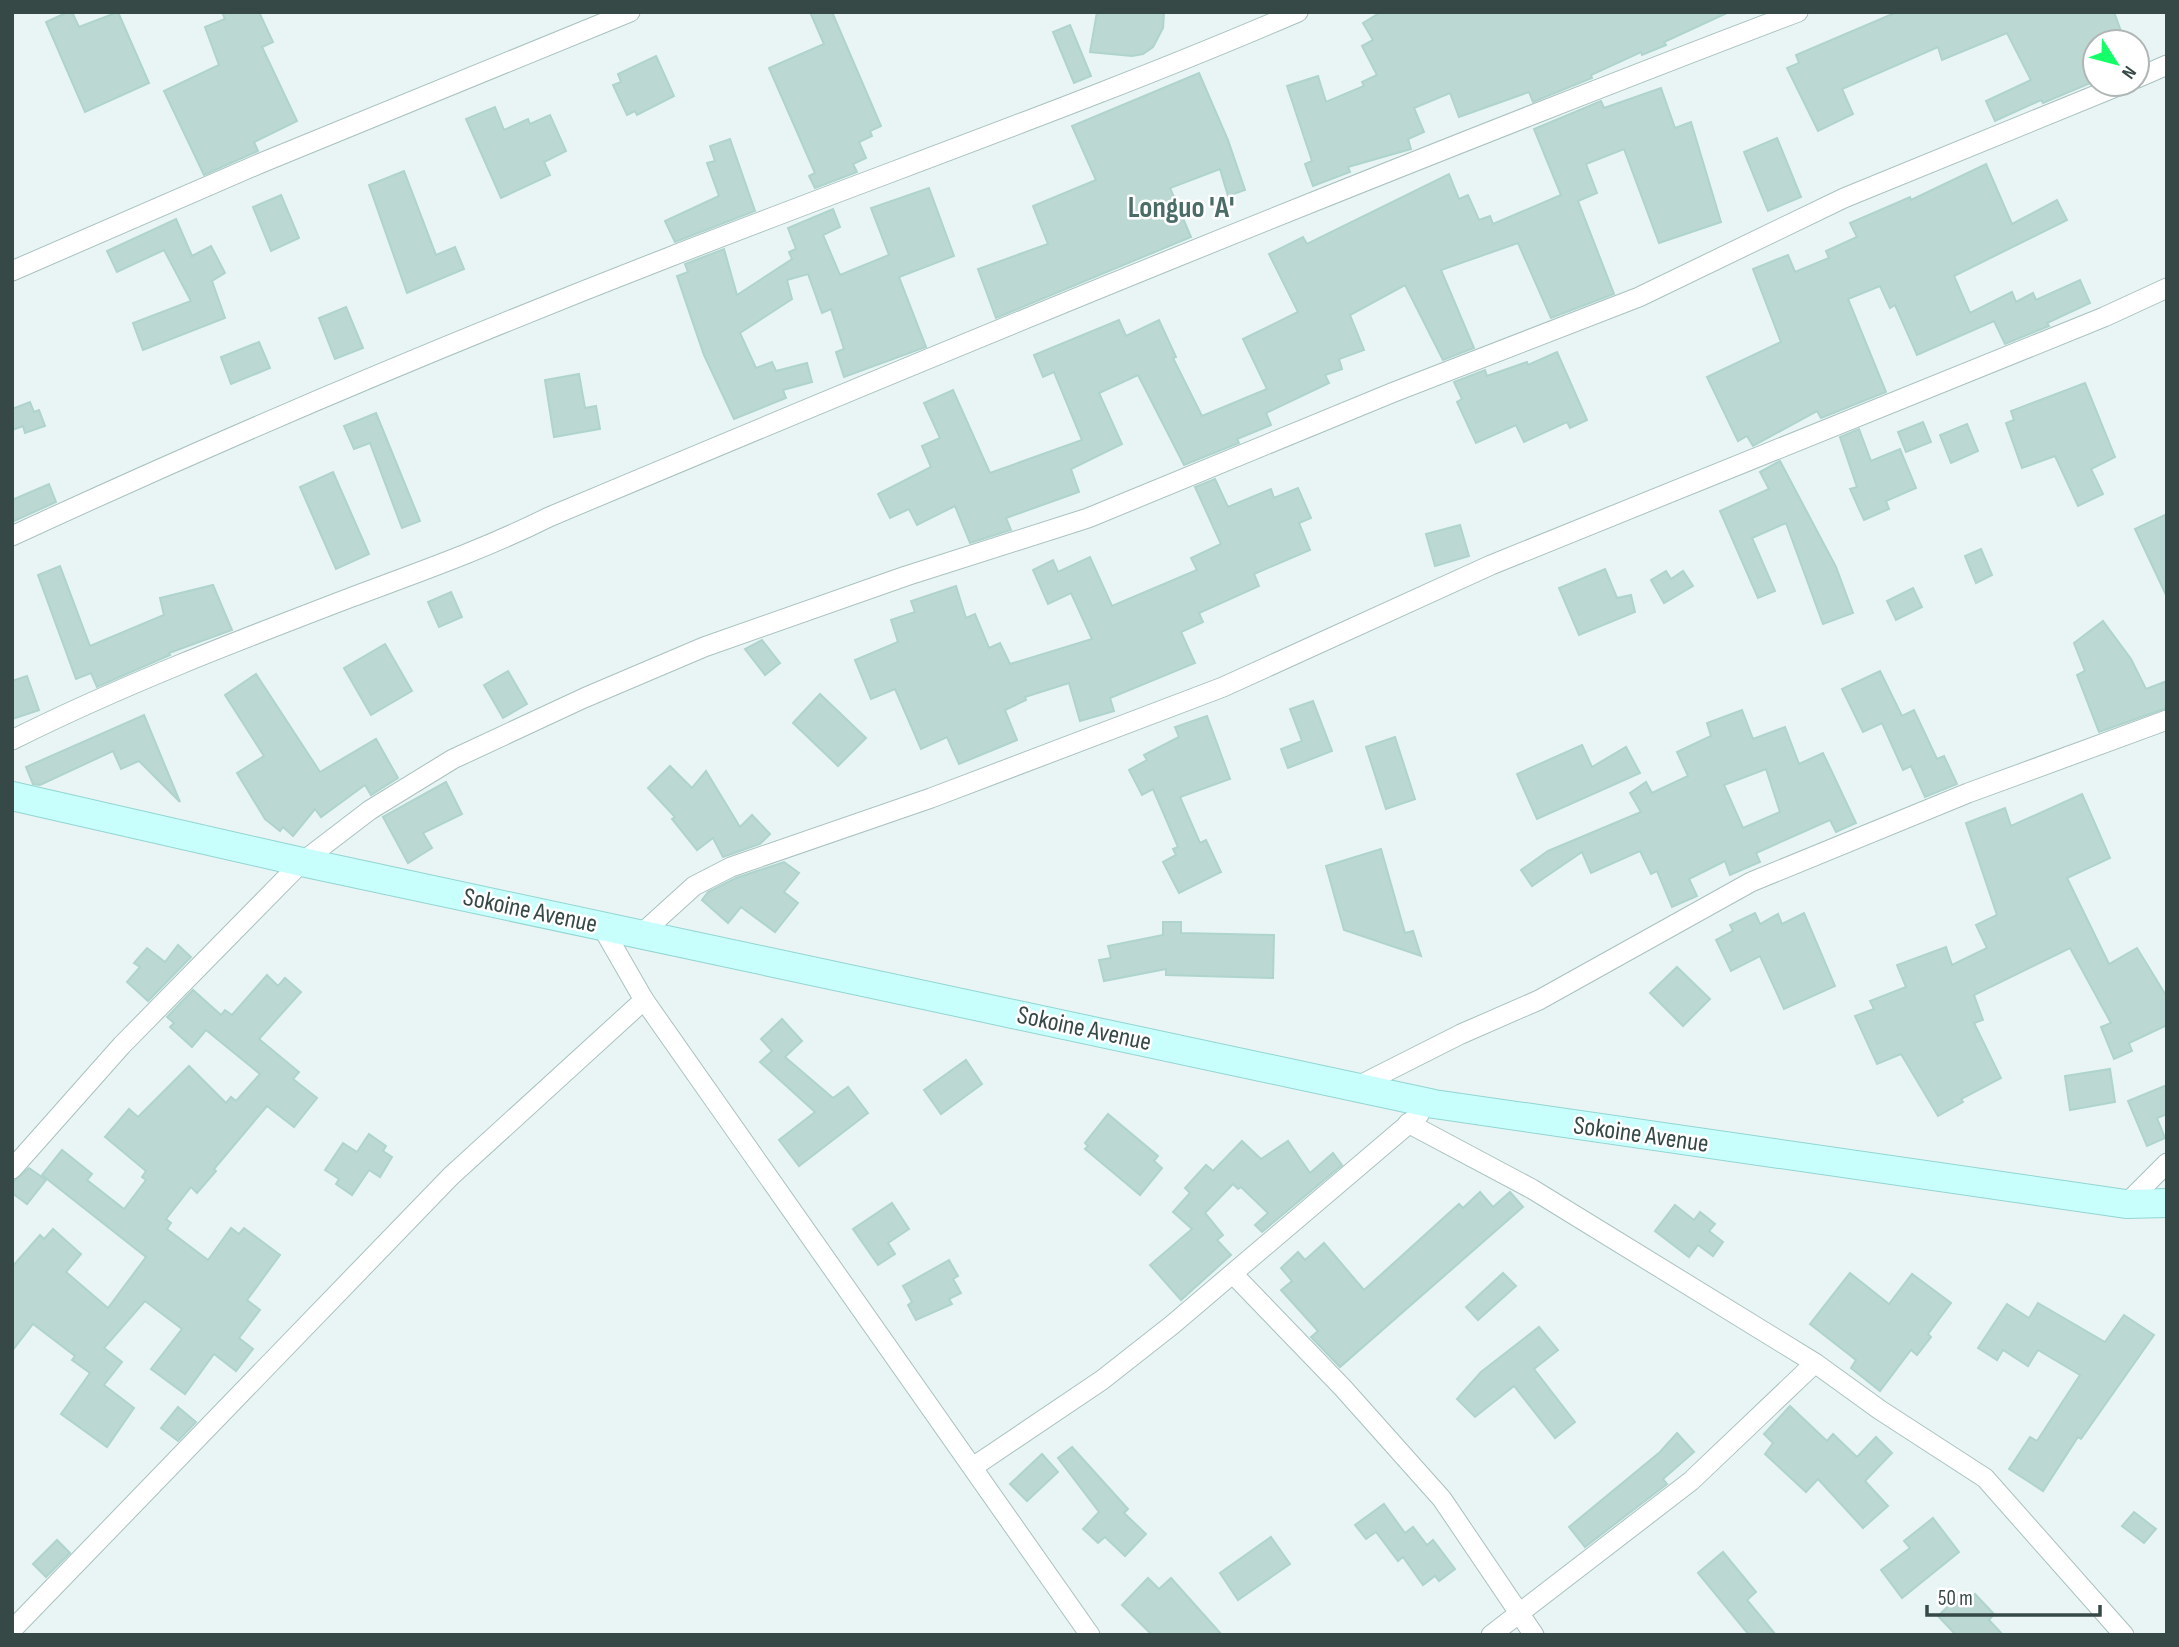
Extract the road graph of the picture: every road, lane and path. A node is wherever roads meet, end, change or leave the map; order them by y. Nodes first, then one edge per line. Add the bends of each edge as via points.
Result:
1 (631, 12) edge
2 (1298, 12) edge
3 (1798, 12) edge
4 (2089, 98) edge
5 (12, 271) edge
6 (2167, 288) edge
7 (12, 536) edge
8 (2167, 720) edge
9 (12, 740) edge
10 (12, 796) edge
11 (302, 862) junction
12 (602, 927) junction
13 (640, 934) junction
14 (644, 1000) junction
15 (1358, 1086) junction
16 (1434, 1104) junction
17 (1408, 1123) junction
18 (2167, 1163) edge
19 (12, 1169) edge
20 (2167, 1203) edge
21 (2126, 1204) junction
22 (1233, 1274) junction
23 (1815, 1363) junction
24 (974, 1467) junction
25 (1520, 1614) junction
26 (12, 1630) edge
27 (1090, 1635) edge
28 (1491, 1635) edge
29 (1534, 1635) edge
30 (2124, 1635) edge

1 - 5 street via 261,163
2 - 7 street via 1152,75 469,337 189,454
3 - 9 street via 1160,264 549,517 483,549 85,704
4 - 11 street via 1844,198 1639,297 1201,473 1088,517 704,647 584,698 453,759 370,810
6 - 13 street via 1491,565 1223,687 731,867 694,886
8 - 15 street via 1968,793 1751,882 1539,1000
10 - 11 street, Sokoine Avenue
11 - 12 street, Sokoine Avenue
11 - 19 street via 122,1045
12 - 13 street, Sokoine Avenue
12 - 14 street
13 - 15 street, Sokoine Avenue
14 - 24 street
14 - 26 street via 450,1176
15 - 16 street, Sokoine Avenue
16 - 17 street
16 - 21 street, Sokoine Avenue
17 - 22 street
17 - 23 street via 1532,1189
18 - 21 street
20 - 21 street, Sokoine Avenue
22 - 24 street via 1102,1380
22 - 25 street via 1442,1499
23 - 25 street via 1691,1481
23 - 30 street via 1985,1478
24 - 27 street
25 - 28 street
25 - 29 street

